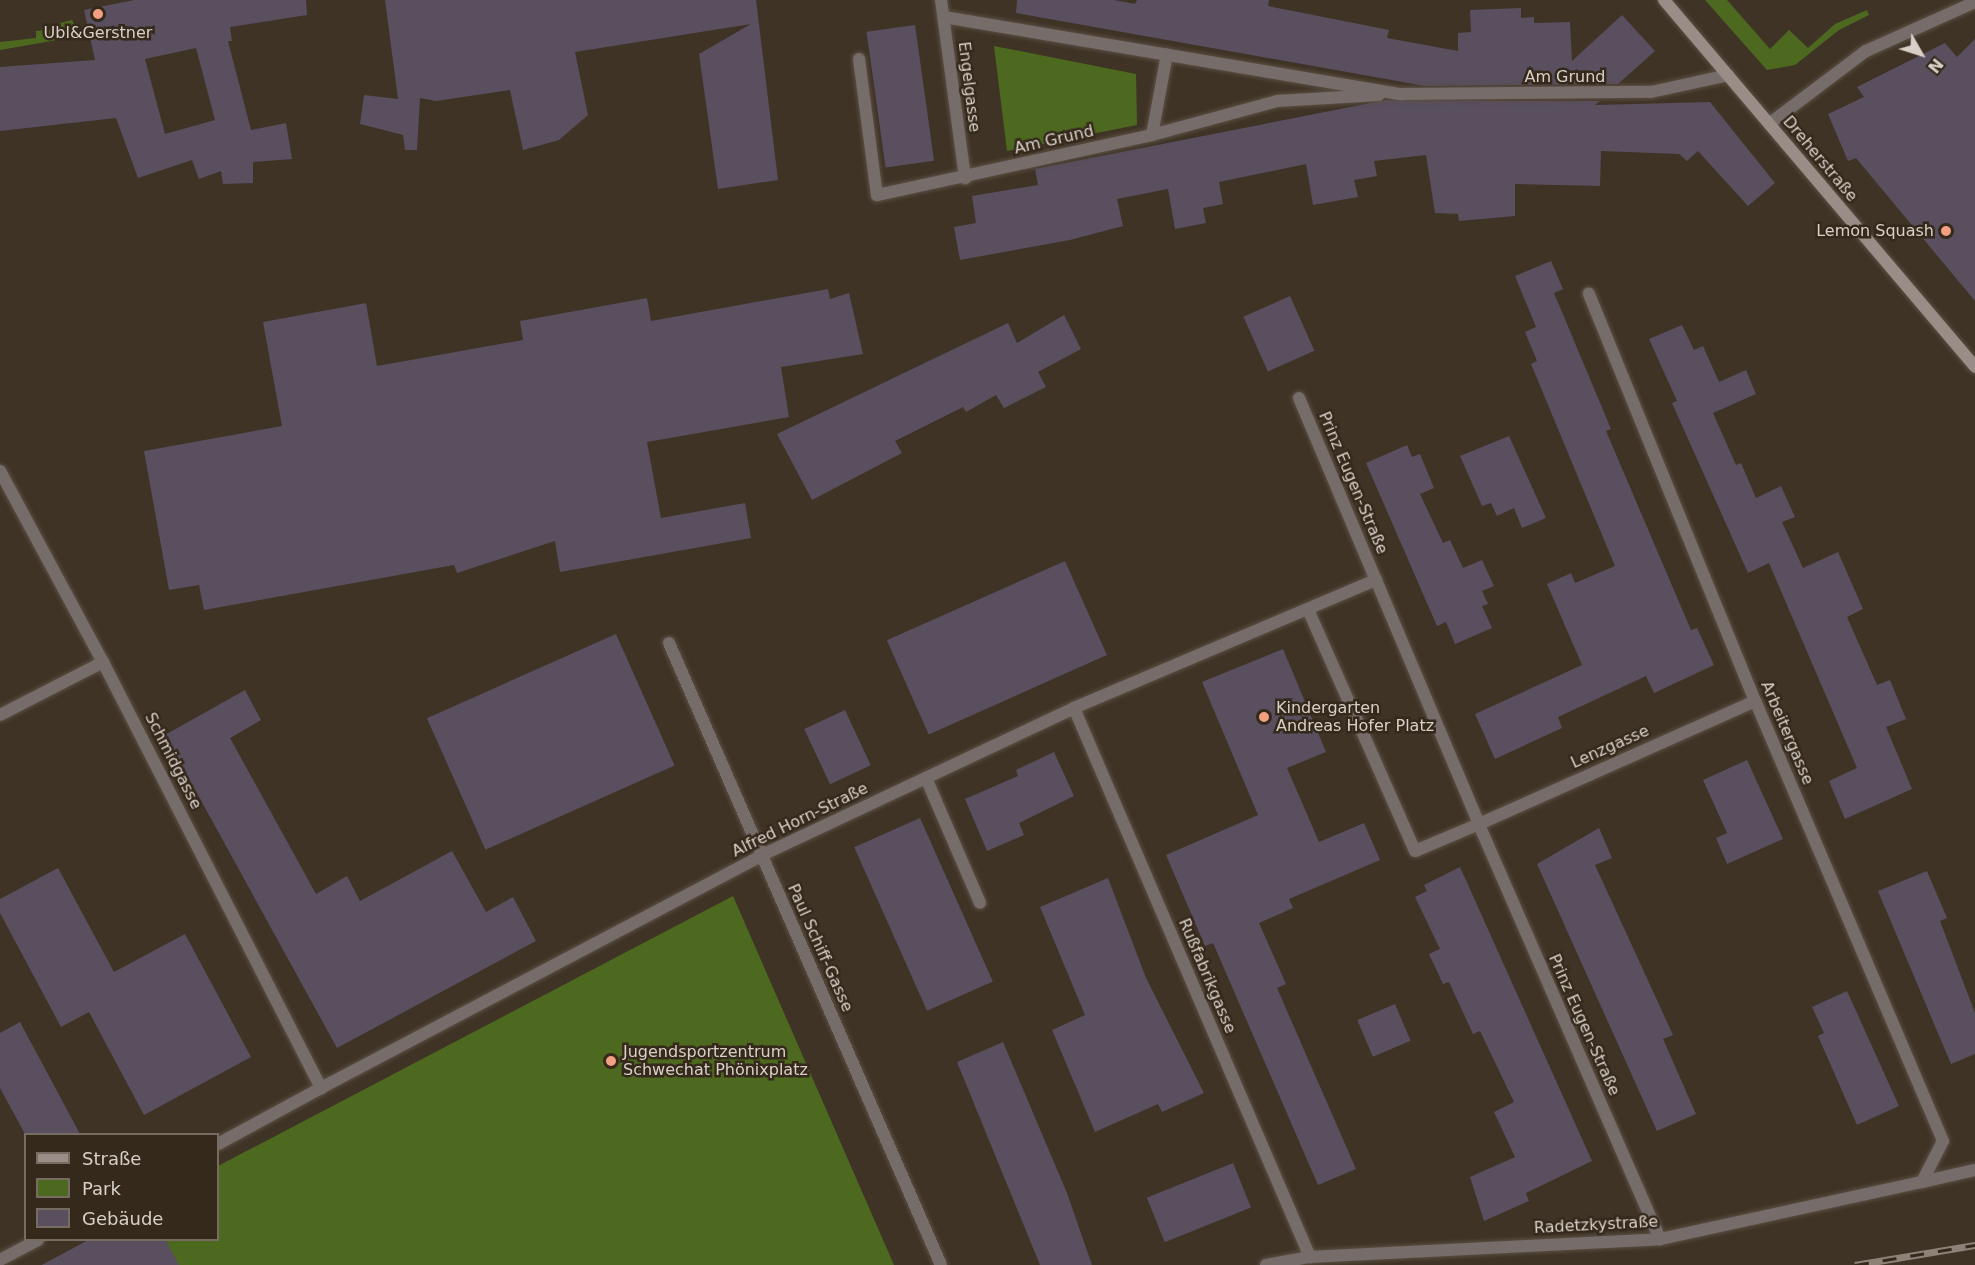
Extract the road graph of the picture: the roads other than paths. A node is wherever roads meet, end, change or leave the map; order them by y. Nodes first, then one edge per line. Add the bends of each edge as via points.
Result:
1 (941, 0) edge
2 (1664, 0) edge
3 (1975, 2) edge
4 (944, 16) junction
5 (1167, 54) junction
6 (859, 59) dead end
7 (1728, 75) junction
8 (1401, 94) junction
9 (1769, 124) junction
10 (1152, 135) junction
11 (964, 178) junction
12 (1589, 294) dead end
13 (1975, 367) edge
14 (1299, 398) dead end
15 (0, 471) edge
16 (1376, 580) junction
17 (1308, 610) junction
18 (669, 644) dead end
19 (103, 662) junction
20 (1755, 701) junction
21 (1074, 708) junction
22 (0, 715) edge
23 (927, 778) junction
24 (1479, 824) junction
25 (762, 855) junction
26 (980, 903) dead end
27 (321, 1088) junction
28 (219, 1143) edge
29 (1975, 1170) edge
30 (1922, 1182) junction
31 (1660, 1239) junction
32 (34, 1241) edge
33 (1310, 1257) junction
34 (0, 1260) edge
35 (941, 1265) edge
36 (1266, 1265) edge

1 - 4 street, Engelgasse
2 - 7 street, Dreherstraße
3 - 9 street via 1866,51
4 - 5 street, Am Grund
4 - 11 street, Engelgasse
5 - 8 street, Am Grund
5 - 10 street
6 - 11 street, Am Grund via 877,195
7 - 8 street, Am Grund via 1651,92
7 - 9 street, Dreherstraße
8 - 10 street, Am Grund via 1277,101
9 - 13 street, Dreherstraße
10 - 11 street, Am Grund
12 - 20 street, Arbeitergasse
14 - 16 street, Prinz Eugen-Straße
15 - 19 street, Schmidgasse
16 - 17 street, Alfred Horn-Straße
16 - 24 street, Prinz Eugen-Straße
17 - 21 street, Alfred Horn-Straße
17 - 24 street, Lenzgasse via 1414,852
18 - 25 street, Paul Schiff-Gasse
19 - 22 street
19 - 27 street, Schmidgasse
20 - 24 street, Lenzgasse
20 - 30 street, Arbeitergasse via 1942,1142
21 - 23 street, Alfred Horn-Straße
21 - 33 street, Rußfabrikgasse
23 - 25 street, Alfred Horn-Straße
23 - 26 street
24 - 31 street, Prinz Eugen-Straße
25 - 27 street, Alfred Horn-Straße
25 - 35 street, Paul Schiff-Gasse
27 - 28 street, Alfred Horn-Straße
29 - 30 street, Radetzkystraße
30 - 31 street, Radetzkystraße
31 - 33 street, Radetzkystraße
32 - 34 street
33 - 36 street, Radetzkystraße

